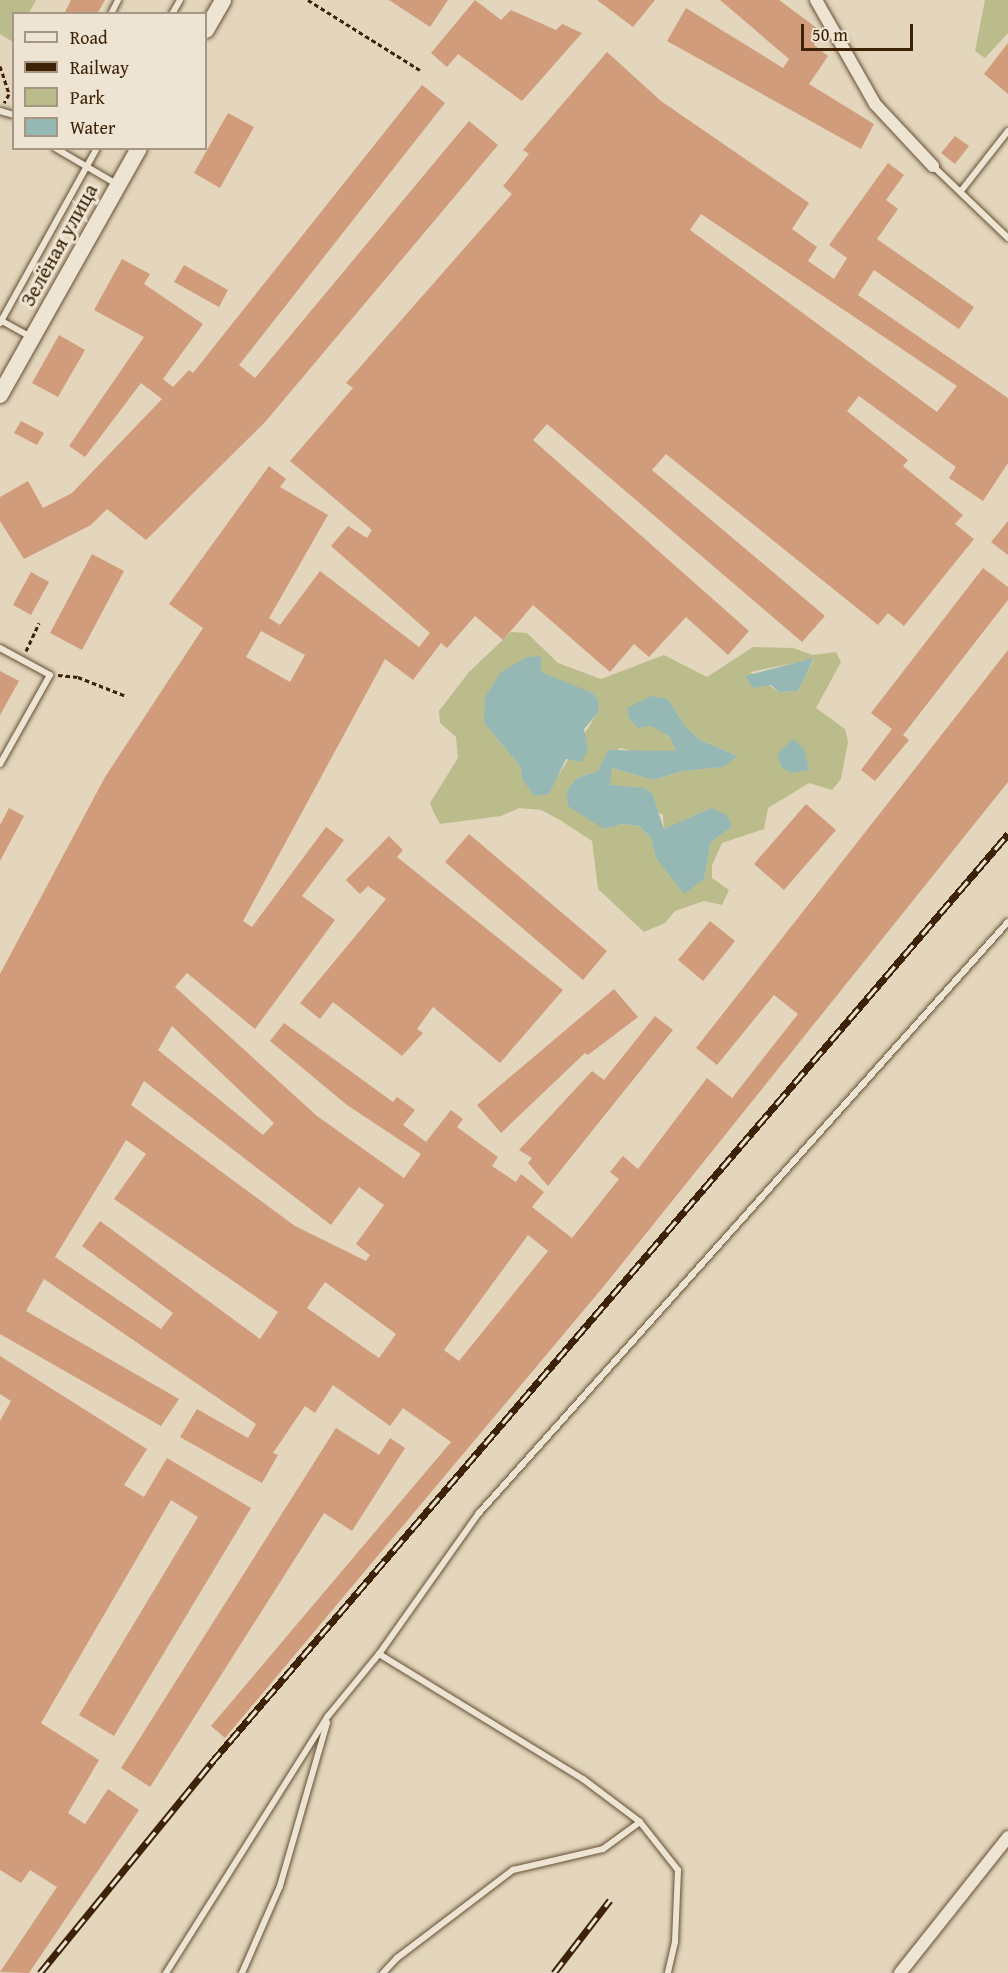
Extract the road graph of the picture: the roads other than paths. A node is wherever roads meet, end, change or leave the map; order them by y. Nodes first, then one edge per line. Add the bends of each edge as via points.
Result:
1 (223, 0) edge
2 (816, 0) edge
3 (207, 28) edge
4 (1008, 131) edge
5 (58, 150) edge
6 (96, 150) edge
7 (138, 150) edge
8 (933, 166) joint
9 (87, 167) junction
10 (118, 185) junction
11 (961, 191) junction
12 (1008, 238) edge
13 (0, 321) edge
14 (32, 337) junction
15 (0, 395) edge
16 (0, 648) edge
17 (0, 764) edge
18 (1008, 922) edge
19 (379, 1654) junction
20 (328, 1716) junction
21 (640, 1822) junction
22 (1008, 1837) edge
23 (166, 1973) edge
24 (242, 1973) edge
25 (383, 1973) edge
26 (668, 1973) edge
27 (900, 1973) edge

1 - 3 main road
2 - 8 street via 875,104
4 - 11 lane
5 - 9 lane
6 - 9 lane
7 - 10 main road, Зелёная улица
8 - 11 lane
9 - 10 lane
9 - 13 lane
10 - 14 main road, Зелёная улица
11 - 12 lane
13 - 14 lane
14 - 15 main road, Зелёная улица
16 - 17 lane via 50,675
18 - 19 lane via 479,1513
19 - 20 lane
19 - 21 lane via 582,1779
20 - 23 lane
20 - 24 lane via 280,1886
21 - 25 lane via 603,1849 513,1869
21 - 26 lane via 678,1870 675,1942
22 - 27 street

